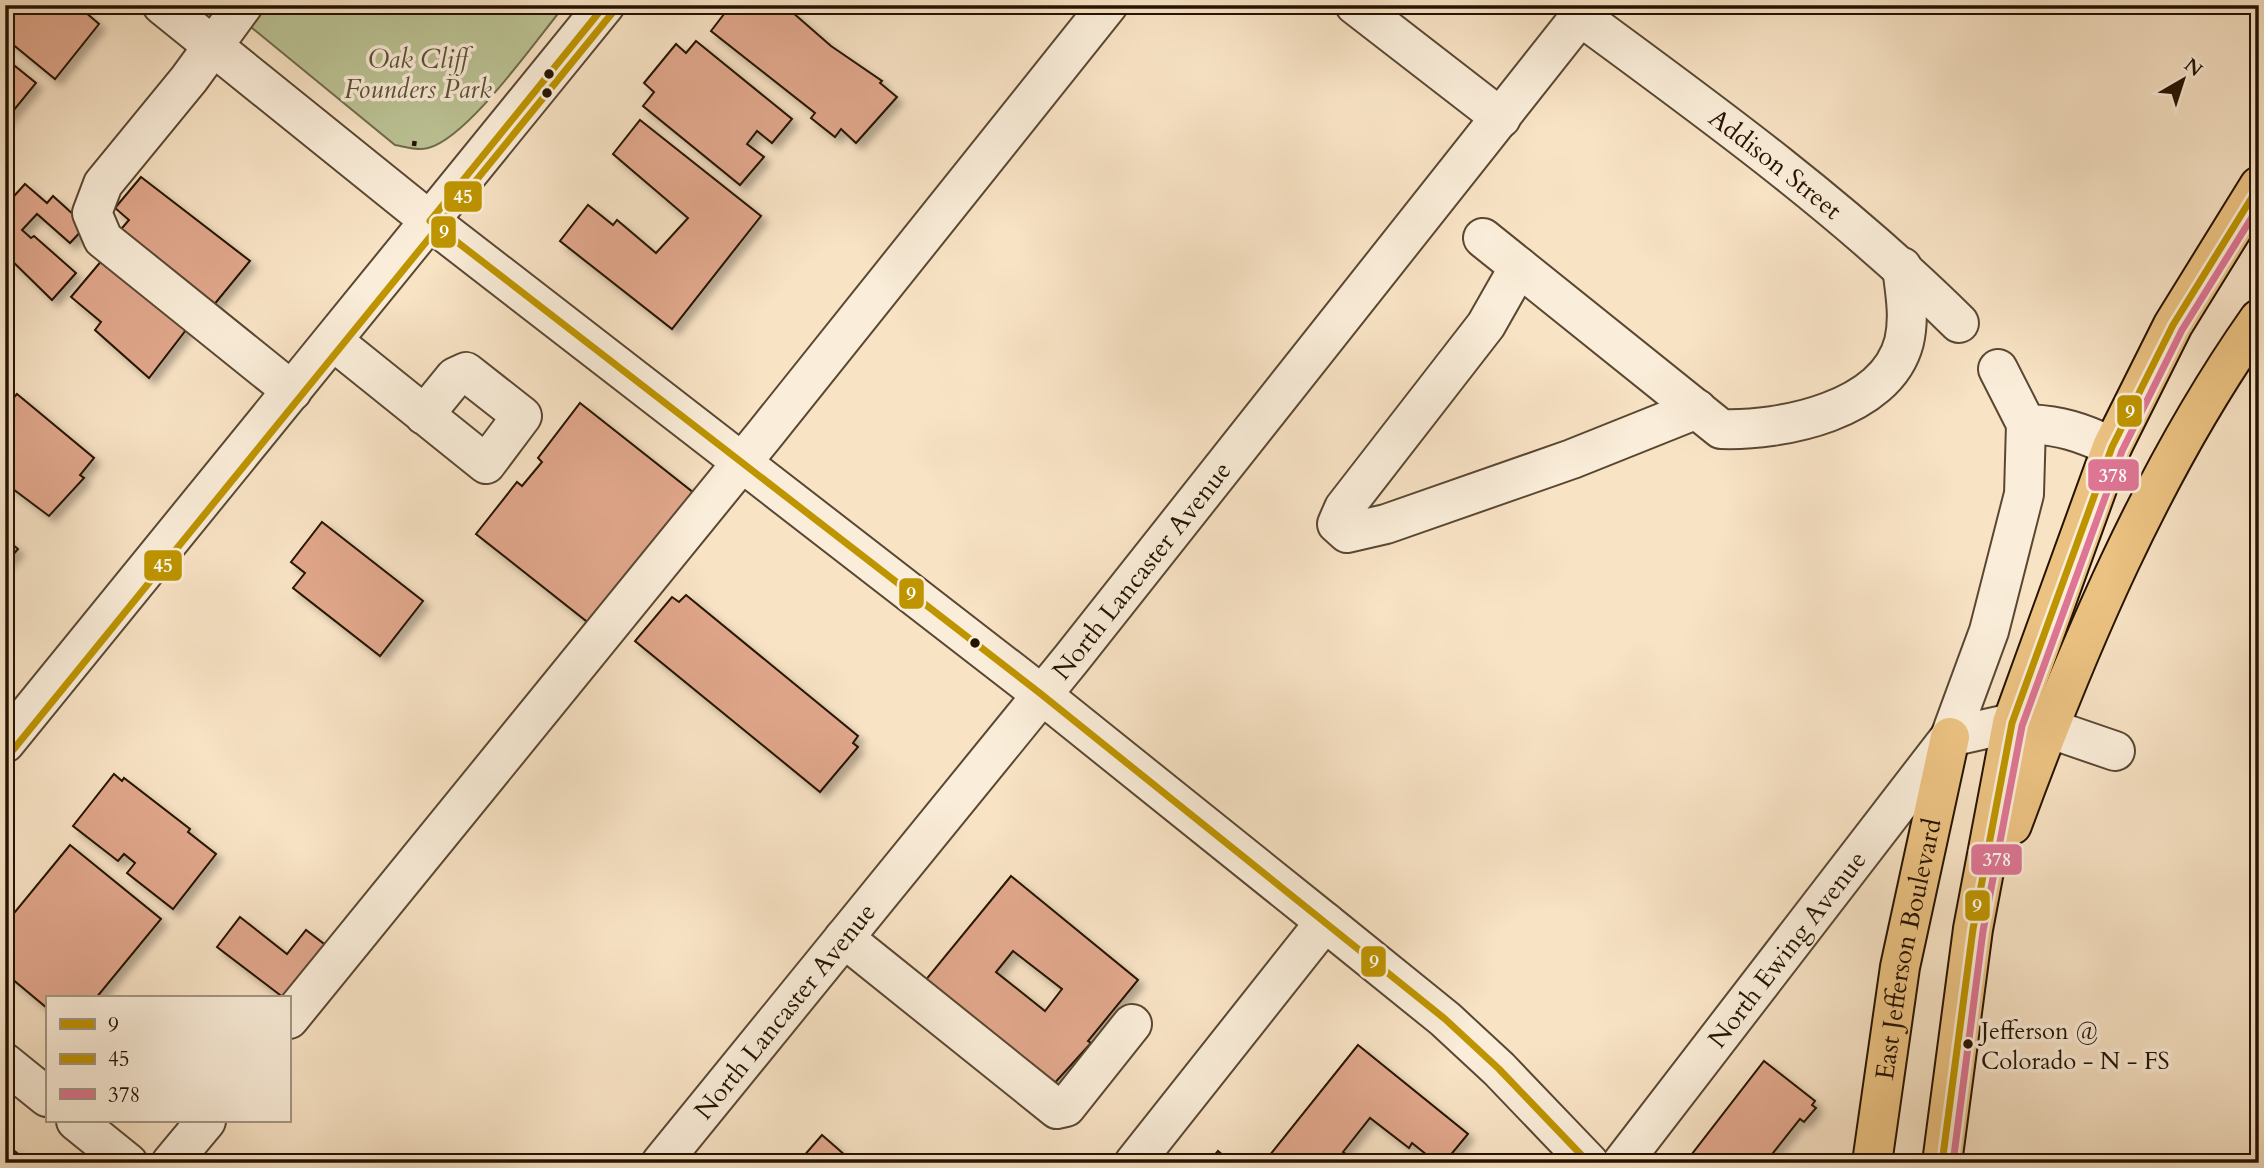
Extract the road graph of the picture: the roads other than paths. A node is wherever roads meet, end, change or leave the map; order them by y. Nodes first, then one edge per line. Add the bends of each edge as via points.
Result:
1 (162, 5) edge
2 (243, 5) edge
3 (606, 5) edge
4 (1108, 5) edge
5 (1355, 5) edge
6 (1584, 10) edge
7 (213, 47) junction
8 (1501, 118) junction
9 (2259, 186) edge
10 (430, 221) junction
11 (1483, 238) dead end
12 (1519, 267) junction
13 (1902, 267) junction
14 (2259, 319) edge
15 (1959, 323) dead end
16 (333, 341) junction
17 (1998, 369) dead end
18 (292, 391) junction
19 (1697, 409) junction
20 (425, 415) dead end
21 (2026, 424) junction
22 (2112, 447) junction
23 (741, 464) junction
24 (1041, 694) junction
25 (2030, 725) junction
26 (1950, 737) junction
27 (5, 743) edge
28 (2115, 751) dead end
29 (1325, 922) junction
30 (844, 938) junction
31 (290, 1018) edge
32 (1132, 1024) dead end
33 (5, 1063) edge
34 (46, 1096) edge
35 (77, 1122) edge
36 (204, 1122) edge
37 (128, 1163) edge
38 (171, 1163) edge
39 (661, 1163) edge
40 (1135, 1163) edge
41 (1589, 1163) edge
42 (1622, 1163) edge
43 (1872, 1163) edge
44 (1942, 1163) edge

1 - 7 street
2 - 7 street
3 - 10 street
4 - 23 street
5 - 8 street
6 - 8 street, North Lancaster Avenue
6 - 13 street, Addison Street
7 - 10 street
7 - 18 street via 103,184 92,213 103,239
8 - 24 street, North Lancaster Avenue
9 - 22 main road via 2173,325
10 - 16 street
10 - 23 street
11 - 12 street
12 - 19 street
12 - 19 street via 1486,325 1344,508 1337,524 1340,531 1386,524 1572,459
13 - 15 street, Addison Street
13 - 19 street via 1907,323 1903,345 1885,373 1850,404 1755,430 1721,429
14 - 25 main road via 2233,356 2157,491 2106,595
16 - 18 street
16 - 20 street
17 - 21 street, North Ewing Avenue
18 - 27 street
21 - 22 street via 2083,432
21 - 26 street, North Ewing Avenue via 2024,494 1989,631
22 - 25 main road
23 - 24 street
23 - 31 street
24 - 29 street
24 - 30 street, North Lancaster Avenue
25 - 26 street
25 - 28 street
25 - 44 main road via 1973,929
26 - 42 street, North Ewing Avenue
26 - 43 main road, East Jefferson Boulevard via 1900,967
29 - 40 street
29 - 41 street via 1499,1069
30 - 32 street via 1057,1110 1066,1107
30 - 39 street, North Lancaster Avenue
33 - 34 street
35 - 37 street
36 - 38 street

